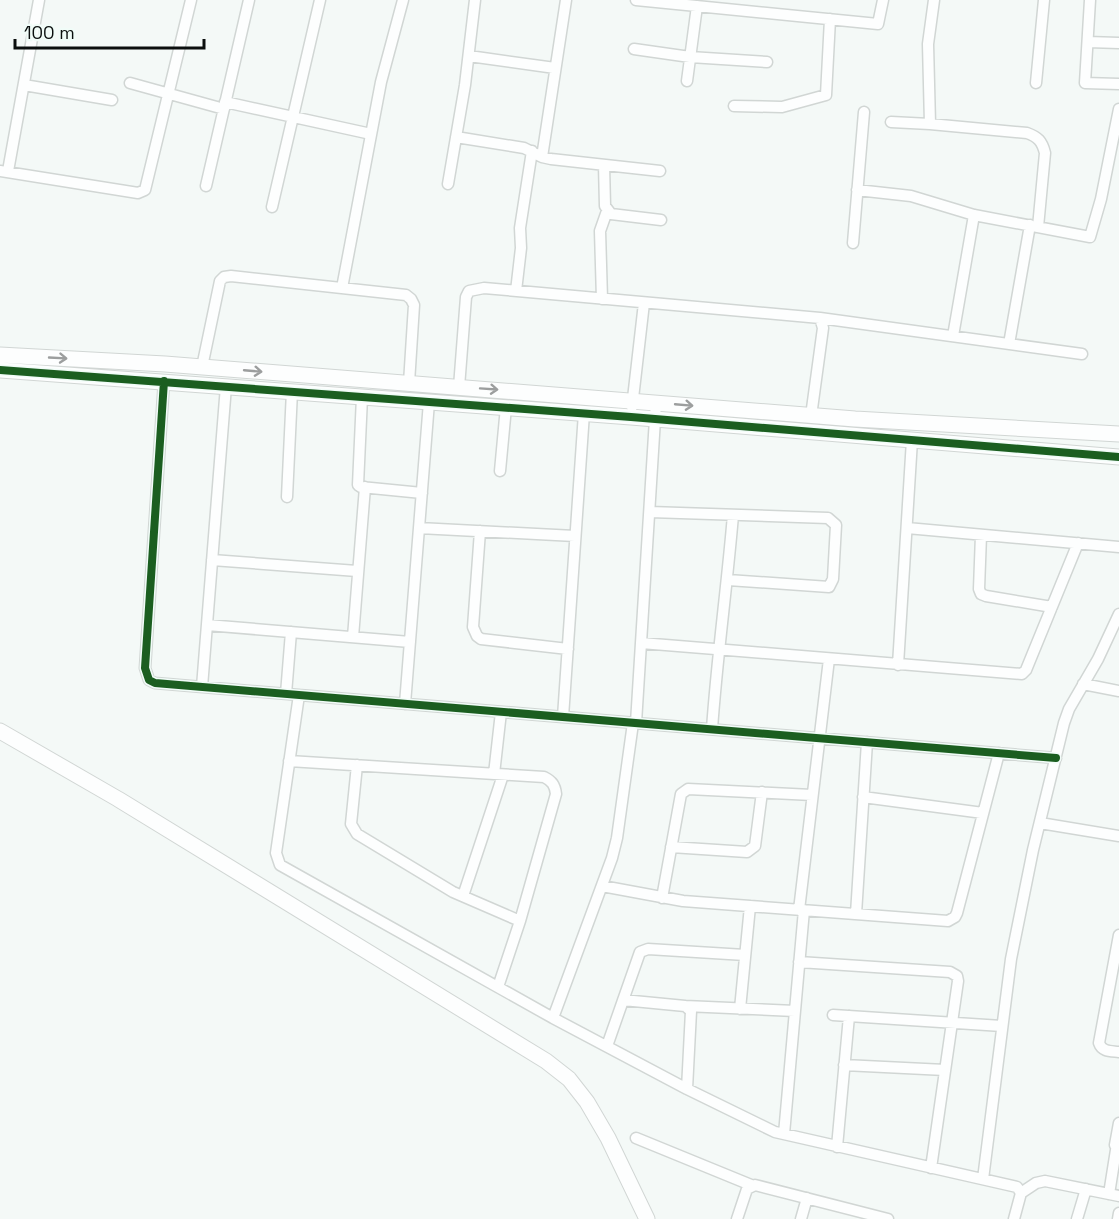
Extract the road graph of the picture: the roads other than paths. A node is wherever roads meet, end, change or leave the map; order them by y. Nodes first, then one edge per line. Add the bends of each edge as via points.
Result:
1 (39, 0) edge
2 (191, 0) edge
3 (249, 0) edge
4 (320, 0) edge
5 (403, 0) edge
6 (475, 0) edge
7 (566, 0) edge
8 (636, 0) edge
9 (883, 0) edge
10 (934, 0) edge
11 (1044, 0) edge
12 (1090, 0) edge
13 (676, 2) edge
14 (697, 6) junction
15 (830, 19) junction
16 (1088, 42) junction
17 (1119, 43) edge
18 (634, 49) dead end
19 (469, 56) junction
20 (690, 57) junction
21 (767, 62) dead end
22 (555, 68) junction
23 (687, 81) dead end
24 (130, 83) dead end
25 (1036, 84) dead end
26 (1119, 84) edge
27 (24, 85) junction
28 (169, 94) junction
29 (112, 100) dead end
30 (224, 105) junction
31 (734, 106) dead end
32 (1119, 109) edge
33 (864, 112) dead end
34 (292, 118) junction
35 (891, 122) dead end
36 (930, 124) junction
37 (370, 134) junction
38 (456, 137) junction
39 (537, 154) junction
40 (604, 165) junction
41 (4, 171) edge
42 (660, 171) dead end
43 (448, 184) dead end
44 (206, 186) dead end
45 (857, 190) junction
46 (272, 207) dead end
47 (607, 211) junction
48 (974, 215) junction
49 (661, 220) dead end
50 (1034, 226) junction
51 (853, 243) dead end
52 (342, 288) junction
53 (516, 291) junction
54 (602, 299) junction
55 (644, 303) junction
56 (820, 318) junction
57 (953, 336) junction
58 (1009, 344) junction
59 (1082, 354) dead end
60 (0, 355) edge
61 (202, 367) junction
62 (0, 370) edge
63 (164, 381) junction
64 (409, 383) junction
65 (226, 386) junction
66 (459, 387) junction
67 (292, 391) junction
68 (362, 397) junction
69 (632, 401) junction
70 (429, 402) junction
71 (656, 403) junction
72 (506, 407) junction
73 (584, 413) junction
74 (811, 416) junction
75 (632, 417) junction
76 (656, 419) junction
77 (1119, 434) edge
78 (912, 440) junction
79 (1119, 457) edge
80 (500, 471) dead end
81 (365, 487) junction
82 (422, 493) junction
83 (287, 497) dead end
84 (650, 512) junction
85 (733, 515) junction
86 (419, 528) junction
87 (907, 528) junction
88 (480, 531) junction
89 (981, 535) junction
90 (575, 536) junction
91 (1078, 543) junction
92 (1119, 547) edge
93 (212, 560) junction
94 (357, 571) junction
95 (728, 580) junction
96 (1052, 607) junction
97 (1119, 614) edge
98 (207, 625) junction
99 (1116, 626) edge
100 (291, 632) junction
101 (353, 637) junction
102 (410, 642) junction
103 (641, 643) junction
104 (567, 649) junction
105 (718, 649) junction
106 (829, 659) junction
107 (898, 665) junction
108 (1083, 684) junction
109 (202, 687) junction
110 (1119, 691) edge
111 (286, 694) junction
112 (299, 695) junction
113 (405, 704) junction
114 (501, 711) junction
115 (563, 717) junction
116 (634, 723) junction
117 (712, 729) junction
118 (0, 731) edge
119 (819, 738) junction
120 (867, 742) junction
121 (999, 753) junction
122 (1056, 758) junction
123 (289, 761) junction
124 (357, 765) junction
125 (499, 774) junction
126 (762, 792) junction
127 (812, 795) junction
128 (863, 797) junction
129 (983, 813) junction
130 (1040, 823) junction
131 (1119, 836) edge
132 (671, 847) junction
133 (602, 886) junction
134 (463, 896) junction
135 (662, 897) junction
136 (750, 906) junction
137 (802, 910) junction
138 (856, 914) junction
139 (520, 921) junction
140 (1119, 935) edge
141 (745, 955) junction
142 (799, 962) junction
143 (498, 987) junction
144 (623, 1000) junction
145 (684, 1006) junction
146 (740, 1008) junction
147 (795, 1011) junction
148 (833, 1015) dead end
149 (849, 1016) junction
150 (553, 1018) junction
151 (952, 1022) junction
152 (1002, 1026) junction
153 (607, 1046) junction
154 (1119, 1052) edge
155 (844, 1065) junction
156 (945, 1070) junction
157 (687, 1089) junction
158 (1119, 1123) edge
159 (784, 1134) junction
160 (636, 1138) dead end
161 (837, 1147) junction
162 (1118, 1151) edge
163 (931, 1168) junction
164 (983, 1179) junction
165 (751, 1185) junction
166 (1086, 1189) junction
167 (1021, 1193) junction
168 (1114, 1195) edge
169 (807, 1198) junction
170 (1119, 1213) edge
171 (647, 1219) edge
172 (737, 1219) edge
173 (801, 1219) edge
174 (888, 1219) edge
175 (1014, 1219) edge
176 (1077, 1219) edge
177 (1118, 1219) edge

1 - 27 street
2 - 28 street
3 - 30 street
4 - 34 street
5 - 37 street
6 - 19 street
7 - 22 street
8 - 13 street
9 - 15 street via 878,24
10 - 36 street via 928,44
11 - 25 street
12 - 16 street
13 - 14 street
14 - 15 street
14 - 20 street
15 - 31 street via 826,95 782,107
16 - 17 street
16 - 26 street via 1085,83
18 - 20 street
19 - 22 street
19 - 38 street
20 - 21 street
20 - 23 street
22 - 39 street
24 - 28 street
27 - 29 street
27 - 41 street
28 - 30 street
28 - 41 street via 147,187 142,192
30 - 34 street
30 - 44 street
32 - 50 street via 1090,237
33 - 45 street
34 - 37 street
34 - 46 street
35 - 36 street
36 - 50 street via 1027,133 1042,142 1045,153
37 - 52 street
38 - 39 street via 524,148
38 - 43 street
39 - 40 street
39 - 53 street via 520,228
40 - 42 street
40 - 47 street
45 - 48 street via 911,196
45 - 51 street
47 - 49 street
47 - 54 street via 600,231
48 - 50 street
48 - 57 street
50 - 58 street
52 - 61 street via 224,277
52 - 64 street via 406,295 411,299 414,305
53 - 54 street
53 - 66 street via 469,291
54 - 55 street
55 - 56 street
55 - 69 street
56 - 57 street
56 - 74 street via 823,328
57 - 58 street
58 - 59 street
60 -> 61 street
61 -> 64 street
62 - 63 street
63 - 65 street
63 - 109 street via 144,668 149,680 155,683
64 - 66 street
65 - 67 street
65 - 93 street
66 -> 69 street
67 - 68 street
67 - 83 street
68 - 70 street
68 - 81 street via 357,481
69 - 71 street
69 - 75 street
70 - 72 street
70 - 82 street
71 -> 74 street
71 - 76 street
72 - 73 street
72 - 80 street
73 - 75 street
73 - 90 street
74 - 77 street
75 - 76 street
76 - 78 street
76 - 84 street
78 - 79 street
78 - 87 street
81 - 82 street
81 - 94 street
82 - 86 street
84 - 85 street
84 - 103 street
85 - 95 street
85 - 95 street via 828,518 837,529 832,584 824,588
86 - 88 street
86 - 102 street
87 - 89 street
87 - 107 street
88 - 90 street
88 - 104 street via 473,627 477,636
89 - 91 street
89 - 96 street via 981,594
90 - 104 street
91 - 92 street
91 - 96 street
93 - 94 street
93 - 98 street
94 - 101 street
95 - 105 street
96 - 107 street via 1022,674
97 - 99 street
98 - 100 street
98 - 109 street
99 - 108 street
100 - 101 street
100 - 111 street
101 - 102 street
102 - 113 street
103 - 105 street
103 - 116 street
104 - 115 street
105 - 106 street
105 - 117 street
106 - 107 street
106 - 119 street
108 - 110 street
108 - 122 street via 1064,723
109 - 111 street
111 - 112 street
112 - 113 street
112 - 123 street
113 - 114 street
114 - 115 street
114 - 125 street
115 - 116 street
116 - 117 street
116 - 133 street via 616,838
117 - 119 street
118 - 171 street via 118,799 569,1078 608,1138
119 - 120 street
119 - 127 street
120 - 121 street
120 - 128 street
121 - 122 street
121 - 129 street
122 - 130 street
123 - 124 street
123 - 143 street via 276,853 280,865
124 - 125 street
124 - 134 street via 353,830
125 - 134 street
125 - 139 street via 544,777 555,787 556,794
126 - 127 street
126 - 132 street via 684,790
126 - 132 street via 752,850
127 - 137 street
128 - 129 street
128 - 138 street
129 - 138 street via 957,913 952,919
130 - 131 street
130 - 152 street via 1011,958
132 - 135 street
133 - 135 street
133 - 150 street
134 - 139 street
135 - 136 street
136 - 137 street
136 - 141 street
137 - 138 street
137 - 142 street
139 - 143 street
140 - 154 street via 1099,1043 1105,1050
141 - 144 street via 643,950
141 - 146 street
142 - 147 street
142 - 151 street via 954,973 958,981
143 - 150 street
144 - 145 street
144 - 153 street
145 - 146 street
145 - 157 street via 692,1014
146 - 147 street
147 - 159 street
148 - 149 street
149 - 151 street
149 - 155 street
150 - 153 street
151 - 152 street
151 - 156 street
152 - 164 street
153 - 157 street
155 - 156 street
155 - 161 street
156 - 163 street
157 - 159 street
158 - 162 street
159 - 161 street
160 - 165 street
161 - 163 street
162 - 168 street
163 - 164 street
164 - 167 street via 1017,1187
165 - 169 street
165 - 172 street
166 - 167 street via 1041,1181
166 - 168 street
166 - 176 street
167 - 175 street
169 - 173 street
169 - 174 street
170 - 177 street

